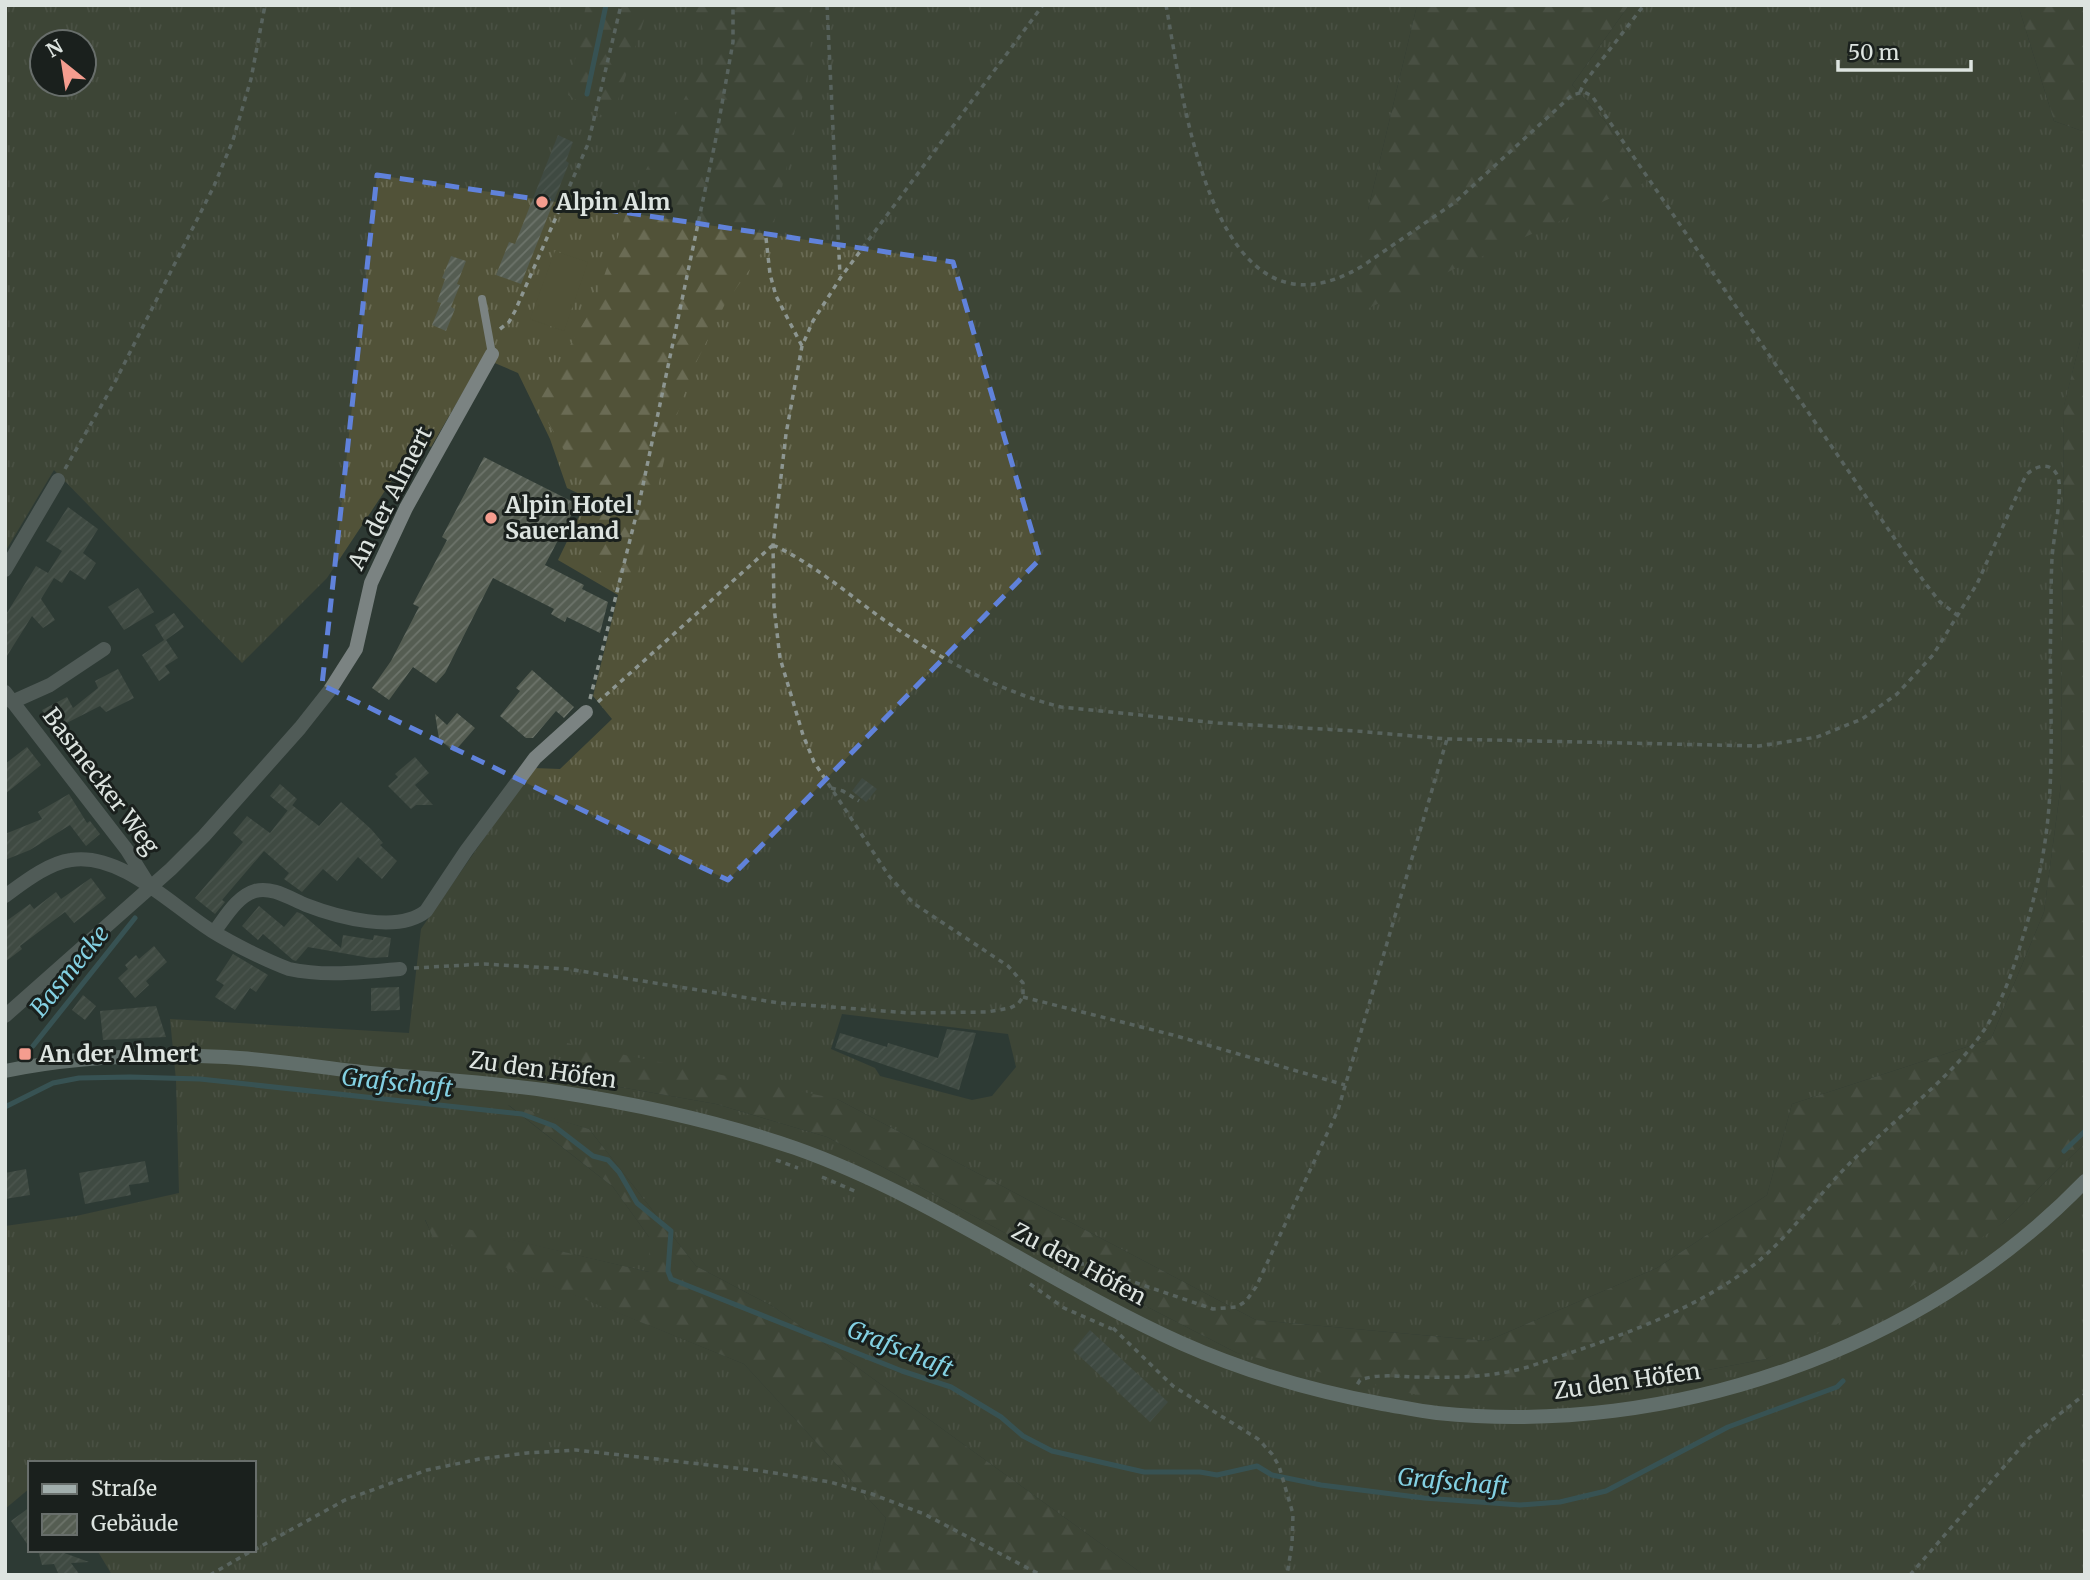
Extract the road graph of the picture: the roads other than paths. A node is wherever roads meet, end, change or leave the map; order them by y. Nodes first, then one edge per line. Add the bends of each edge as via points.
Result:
1 (482, 299) dead end
2 (492, 354) joint
3 (58, 480) road end
4 (5, 570) edge
5 (104, 649) dead end
6 (9, 697) edge
7 (586, 712) road end
8 (151, 889) junction
9 (5, 896) edge
10 (214, 932) junction
11 (400, 969) road end
12 (5, 1016) edge
13 (5, 1071) edge
14 (2085, 1181) edge

1 - 2 lane
2 - 8 street, An der Almert via 405,508 378,566 349,662 300,728
3 - 4 street
5 - 6 street, Basmecker Weg via 50,685
6 - 8 street, Basmecker Weg via 127,850
7 - 10 street via 535,758 419,916 389,923 352,918 259,890 244,896
8 - 9 street via 113,865 69,860
8 - 10 street
8 - 12 street, An der Almert
10 - 11 street via 277,965 302,972
13 - 14 street, Zu den Höfen via 111,1058 231,1058 554,1091 652,1109 798,1149 935,1212 1119,1313 1234,1365 1350,1398 1434,1413 1600,1413 1734,1387 1801,1365 1890,1325 1972,1276

